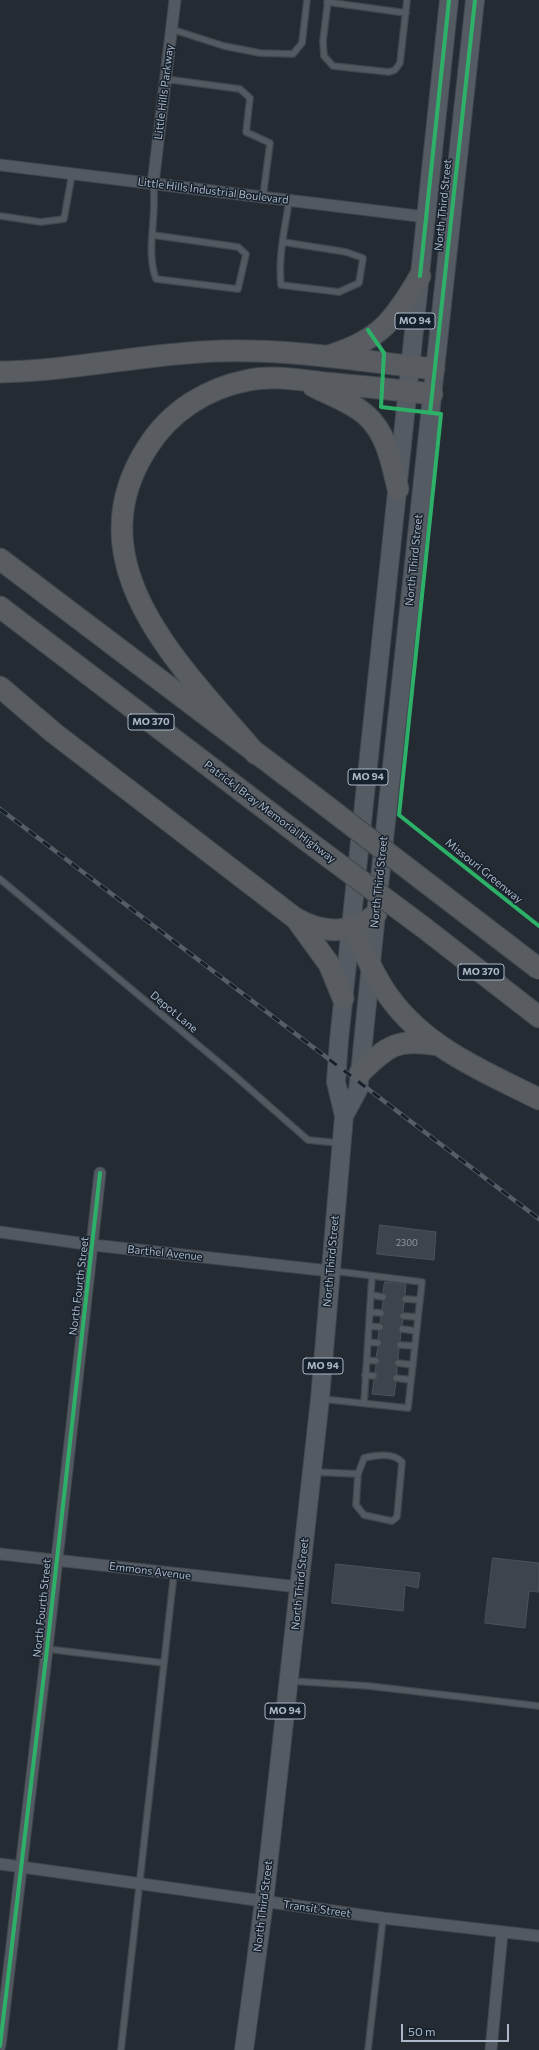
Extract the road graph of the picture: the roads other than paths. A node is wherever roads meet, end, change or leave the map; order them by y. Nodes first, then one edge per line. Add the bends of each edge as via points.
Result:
1 (175, 0) edge
2 (307, 0) edge
3 (407, 0) edge
4 (449, 0) edge
5 (475, 0) edge
6 (328, 1) edge
7 (406, 13) junction
8 (171, 29) junction
9 (165, 79) junction
10 (0, 165) edge
11 (72, 174) junction
12 (153, 184) junction
13 (263, 197) junction
14 (289, 200) junction
15 (0, 216) edge
16 (426, 217) junction
17 (153, 235) junction
18 (283, 242) junction
19 (420, 276) junction
20 (324, 357) junction
21 (410, 366) junction
22 (434, 369) junction
23 (0, 372) edge
24 (300, 380) junction
25 (408, 391) junction
26 (432, 394) junction
27 (398, 489) junction
28 (0, 559) edge
29 (0, 607) edge
30 (0, 687) edge
31 (256, 754) junction
32 (0, 879) edge
33 (376, 914) junction
34 (295, 918) junction
35 (352, 928) junction
36 (370, 965) junction
37 (539, 969) edge
38 (343, 998) junction
39 (539, 1017) edge
40 (438, 1045) junction
41 (360, 1073) junction
42 (539, 1099) edge
43 (344, 1116) junction
44 (341, 1143) junction
45 (100, 1173) dead end
46 (0, 1232) edge
47 (93, 1245) junction
48 (330, 1271) junction
49 (372, 1276) junction
50 (371, 1295) junction
51 (383, 1297) dead end
52 (405, 1299) dead end
53 (420, 1300) junction
54 (370, 1312) junction
55 (381, 1313) dead end
56 (403, 1316) dead end
57 (418, 1317) junction
58 (369, 1326) junction
59 (380, 1327) dead end
60 (402, 1330) dead end
61 (416, 1331) junction
62 (368, 1342) junction
63 (378, 1343) dead end
64 (400, 1345) dead end
65 (415, 1346) junction
66 (367, 1360) junction
67 (376, 1361) dead end
68 (398, 1363) dead end
69 (413, 1365) junction
70 (365, 1375) junction
71 (374, 1376) dead end
72 (396, 1378) dead end
73 (411, 1380) junction
74 (320, 1399) junction
75 (364, 1403) junction
76 (312, 1472) junction
77 (358, 1474) junction
78 (0, 1554) edge
79 (56, 1560) junction
80 (174, 1574) junction
81 (299, 1587) junction
82 (47, 1649) junction
83 (164, 1663) junction
84 (289, 1681) junction
85 (539, 1706) edge
86 (0, 1864) edge
87 (21, 1867) junction
88 (141, 1884) junction
89 (264, 1902) junction
90 (383, 1918) junction
91 (502, 1933) junction
92 (539, 1936) edge
93 (0, 2046) edge
94 (121, 2050) edge
95 (244, 2050) edge
96 (368, 2050) edge
97 (491, 2050) edge

1 - 8 street, Little Hills Parkway
2 - 8 lane via 302,43 292,54 260,53 224,46
3 - 7 lane
4 - 16 main road, North Third Street / MO 94
5 - 22 main road, North Third Street / MO 94
6 - 7 lane
6 - 7 lane via 323,41 324,56 333,66 374,71 395,70 400,63
8 - 9 street, Little Hills Parkway
9 - 12 street, Little Hills Parkway
9 - 13 lane via 240,89 250,98 246,132 270,143
10 - 11 street, Little Hills Industrial Boulevard
11 - 12 street, Little Hills Industrial Boulevard
11 - 15 lane via 64,219 41,222
12 - 13 street, Little Hills Industrial Boulevard
12 - 17 lane
13 - 14 street, Little Hills Industrial Boulevard
14 - 16 street, Little Hills Industrial Boulevard
14 - 18 lane
16 - 19 main road, North Third Street / MO 94
17 - 17 lane via 152,267 156,279 238,289 246,254 238,247
18 - 18 lane via 279,266 281,285 339,292 359,283 363,258 346,252
19 - 20 highway via 403,304 378,333 350,349
19 - 21 main road, North Third Street / MO 94
20 - 21 highway
20 - 23 highway via 220,351 158,356 74,368
21 - 22 highway
21 - 25 main road, North Third Street / MO 94
22 - 26 main road, North Third Street / MO 94
24 - 25 highway
24 - 27 highway via 353,406 367,416 384,440
24 - 31 highway via 251,379 198,398 174,414 156,433 141,456 131,478 124,505 124,557 140,604 168,651
25 - 26 highway
25 - 27 main road, North Third Street / MO 94
26 - 33 main road, North Third Street / MO 94
27 - 35 main road, North Third Street / MO 94
28 - 31 highway
29 - 39 highway, Patrick J Bray Memorial Highway / MO 370, bridge
30 - 34 highway via 54,733
31 - 37 highway, bridge
32 - 44 lane, Depot Lane via 308,1140
33 - 35 highway via 369,921
33 - 36 main road, North Third Street / MO 94
34 - 35 highway via 319,929
34 - 38 highway via 329,964
35 - 36 highway
35 - 38 main road, North Third Street / MO 94
36 - 40 highway via 389,997 411,1024
36 - 41 main road, North Third Street / MO 94
38 - 43 main road, North Third Street / MO 94 via 336,1082
40 - 41 highway via 408,1042 398,1044 378,1056
40 - 42 highway
41 - 43 main road, North Third Street / MO 94 via 358,1090
43 - 44 main road, North Third Street / MO 94
44 - 48 main road, North Third Street / MO 94
45 - 47 street, North Fourth Street
46 - 47 street, Barthel Avenue
47 - 48 street, Barthel Avenue
47 - 79 street, North Fourth Street
48 - 49 lane
48 - 74 main road, North Third Street / MO 94
49 - 50 lane
49 - 53 lane via 422,1282
50 - 51 lane
50 - 54 lane
52 - 53 lane
53 - 57 lane
54 - 55 lane
54 - 58 lane
56 - 57 lane
57 - 61 lane
58 - 59 lane
58 - 62 lane
60 - 61 lane
61 - 65 lane
62 - 63 lane
62 - 66 lane
64 - 65 lane
65 - 69 lane
66 - 67 lane
66 - 70 lane
68 - 69 lane
69 - 73 lane
70 - 71 lane
70 - 75 lane
72 - 73 lane
73 - 75 lane via 408,1408
74 - 75 lane
74 - 76 main road, North Third Street / MO 94
76 - 77 lane
76 - 81 main road, North Third Street / MO 94
77 - 77 lane via 364,1458 380,1455 398,1458 402,1462 397,1517 392,1521 364,1515 356,1505
78 - 79 street, Emmons Avenue
79 - 80 street, Emmons Avenue
79 - 82 street, North Fourth Street
80 - 81 street, Emmons Avenue
80 - 83 lane
81 - 84 main road, North Third Street / MO 94
82 - 83 lane
82 - 87 street, North Fourth Street
83 - 88 lane
84 - 85 lane via 369,1686
84 - 89 main road, North Third Street / MO 94
86 - 87 street, Transit Street
87 - 88 street, Transit Street
87 - 93 street, North Fourth Street
88 - 89 street, Transit Street
88 - 94 lane
89 - 90 street, Transit Street
89 - 95 main road, North Third Street / MO 94
90 - 91 street, Transit Street
90 - 96 lane
91 - 92 street, Transit Street
91 - 97 street

